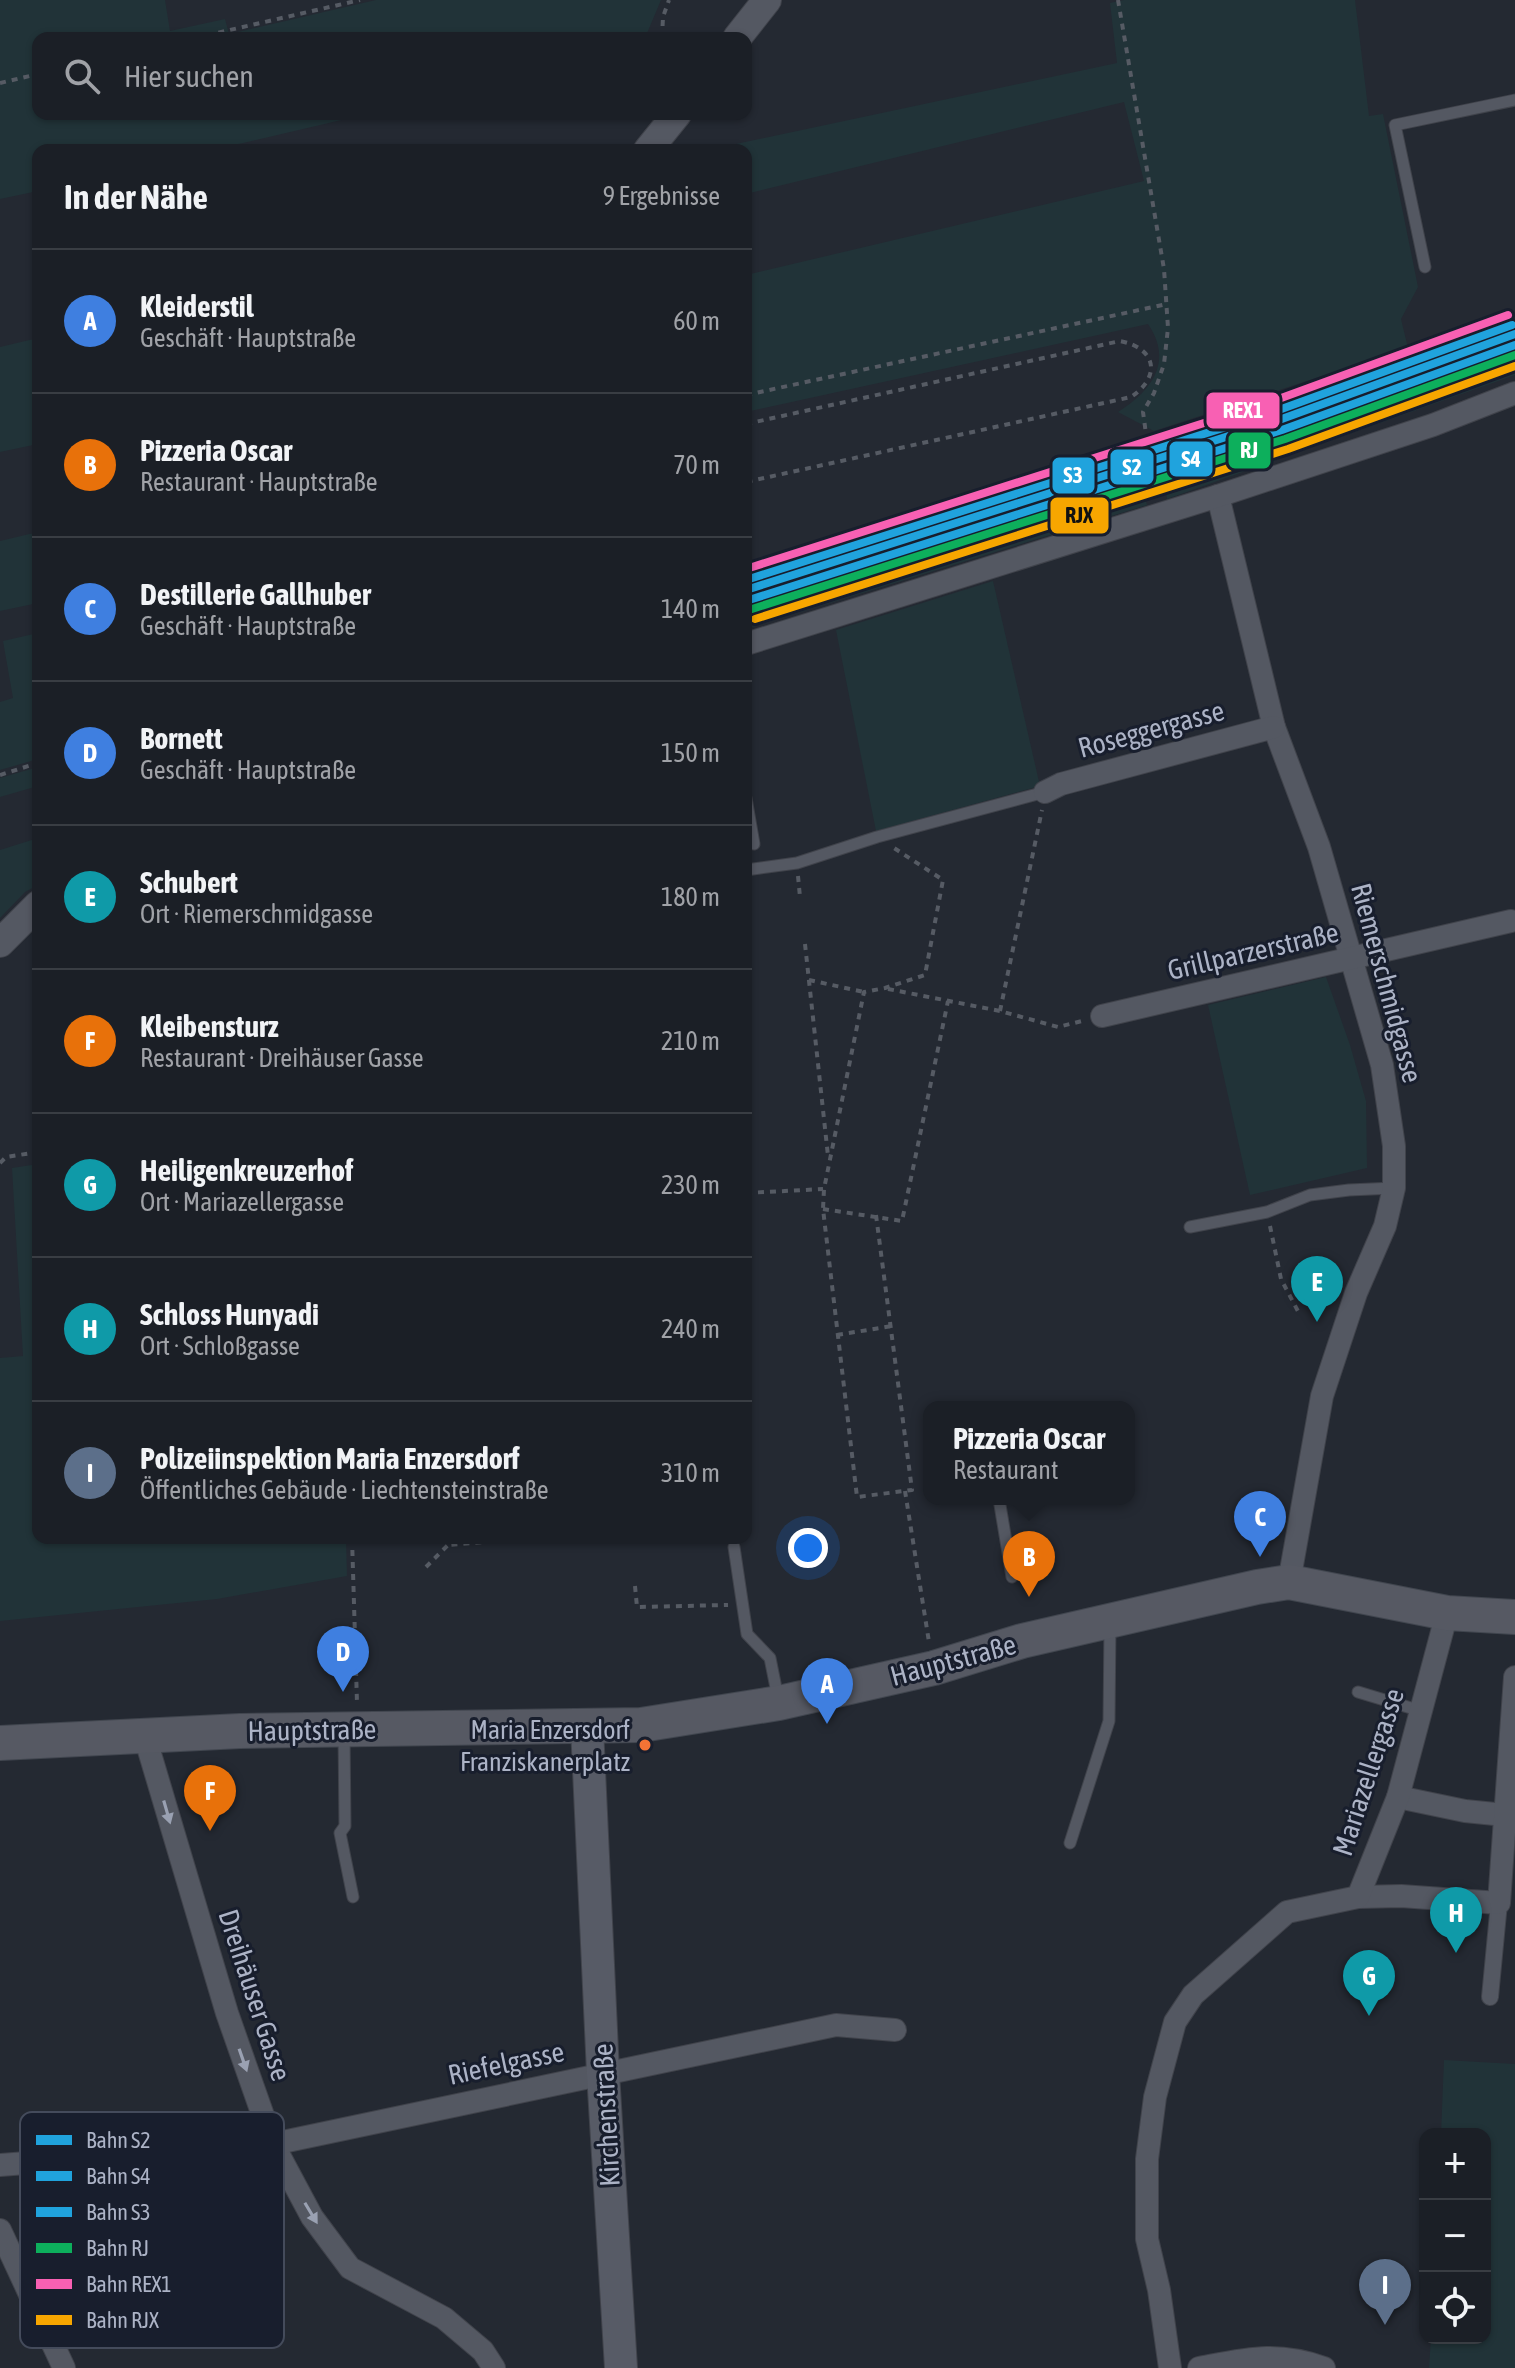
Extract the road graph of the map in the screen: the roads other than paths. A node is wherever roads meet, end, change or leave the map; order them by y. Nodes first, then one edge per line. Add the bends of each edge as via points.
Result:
1 (767, 0) edge
2 (742, 32) edge
3 (1515, 100) edge
4 (672, 120) edge
5 (653, 144) edge
6 (1425, 267) dead end
7 (1515, 393) edge
8 (1218, 496) junction
9 (752, 642) edge
10 (1274, 727) junction
11 (1045, 792) joint
12 (752, 832) edge
13 (754, 844) dead end
14 (752, 869) edge
15 (32, 911) edge
16 (1511, 921) dead end
17 (0, 943) edge
18 (1350, 960) junction
19 (1102, 1016) road end
20 (1394, 1188) junction
21 (1190, 1227) dead end
22 (1000, 1505) edge
23 (734, 1547) dead end
24 (1012, 1577) dead end
25 (1289, 1582) junction
26 (1447, 1613) junction
27 (1515, 1617) edge
28 (1110, 1623) junction
29 (1515, 1677) edge
30 (1358, 1692) dead end
31 (779, 1703) junction
32 (1421, 1711) junction
33 (587, 1727) junction
34 (350, 1729) junction
35 (145, 1737) junction
36 (0, 1743) edge
37 (1511, 1785) edge
38 (1398, 1797) junction
39 (1505, 1815) junction
40 (1070, 1843) dead end
41 (353, 1897) dead end
42 (1358, 1897) junction
43 (1507, 1903) edge
44 (1490, 1997) dead end
45 (895, 2030) dead end
46 (603, 2073) junction
47 (262, 2112) edge
48 (284, 2142) edge
49 (20, 2163) edge
50 (0, 2165) edge
51 (284, 2165) edge
52 (0, 2230) edge
53 (20, 2273) edge
54 (55, 2348) edge
55 (64, 2368) edge
56 (494, 2368) edge
57 (621, 2368) edge
58 (1170, 2368) edge
59 (1199, 2368) edge
60 (1324, 2368) edge

1 - 2 street
3 - 6 lane via 1395,125
4 - 5 street
7 - 8 street
8 - 9 street
8 - 10 street, Riemerschmidgasse
10 - 11 street, Roseggergasse
10 - 18 street, Riemerschmidgasse via 1319,847
11 - 14 lane via 797,863
12 - 13 lane
15 - 17 street
16 - 18 street, Grillparzerstraße
18 - 19 street, Grillparzerstraße
18 - 20 street, Riemerschmidgasse via 1382,1065 1394,1146
20 - 21 lane via 1310,1195 1267,1212
20 - 25 street, Riemerschmidgasse via 1322,1396
22 - 24 lane
23 - 31 lane via 747,1634 770,1658
25 - 26 main road, Hauptstraße
25 - 28 main road, Hauptstraße
26 - 27 main road, Hauptstraße
26 - 32 street, Mariazellergasse
28 - 31 main road, Hauptstraße via 1021,1635 934,1668
28 - 40 lane via 1109,1721
29 - 37 street
30 - 32 lane
31 - 33 main road, Hauptstraße via 664,1723
32 - 38 street, Mariazellergasse
33 - 34 main road, Hauptstraße
33 - 46 main road, Kirchenstraße
34 - 35 main road, Hauptstraße
34 - 41 lane via 345,1826 340,1833
35 - 36 main road, Hauptstraße
35 -> 47 street, Dreihäuser Gasse
37 - 39 street
38 - 39 street
38 - 42 street, Mariazellergasse
39 - 43 street
42 - 43 street
42 - 58 street, Mariazellergasse via 1287,1912 1193,1995 1175,2022 1155,2097 1147,2159 1147,2239
43 - 44 street
45 - 46 street, Riefelgasse via 836,2025
46 - 48 street, Riefelgasse
46 - 57 main road, Kirchenstraße
49 - 50 street, Riefelgasse
51 -> 56 street, Dreihäuser Gasse via 312,2217 350,2268 444,2318 483,2351
52 - 53 street
54 - 55 street
59 - 60 street via 1267,2358 1297,2358

